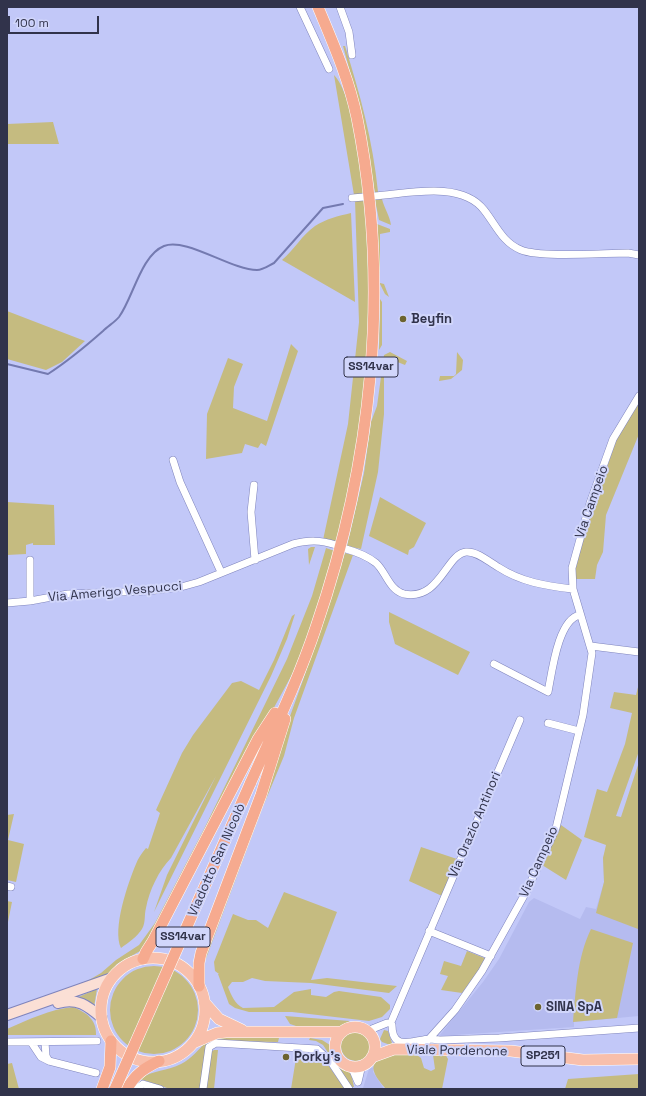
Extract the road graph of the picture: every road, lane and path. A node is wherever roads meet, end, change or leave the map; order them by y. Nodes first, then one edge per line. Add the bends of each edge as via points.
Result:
1 (300, 7) edge
2 (313, 7) edge
3 (318, 7) edge
4 (324, 7) edge
5 (340, 7) edge
6 (334, 45) junction
7 (352, 55) dead end
8 (329, 69) dead end
9 (374, 196) dead end
10 (364, 197) dead end
11 (352, 198) dead end
12 (639, 255) edge
13 (639, 396) edge
14 (173, 460) dead end
15 (254, 485) dead end
16 (336, 545) dead end
17 (346, 549) dead end
18 (30, 560) dead end
19 (255, 560) junction
20 (221, 572) junction
21 (573, 589) junction
22 (30, 601) junction
23 (7, 603) edge
24 (580, 615) junction
25 (591, 646) junction
26 (639, 652) edge
27 (494, 664) dead end
28 (294, 684) junction
29 (520, 720) dead end
30 (548, 723) dead end
31 (579, 731) junction
32 (429, 931) junction
33 (491, 956) junction
34 (143, 959) junction
35 (112, 978) junction
36 (199, 986) junction
37 (204, 1002) junction
38 (7, 1015) edge
39 (102, 1018) junction
40 (7, 1021) edge
41 (390, 1023) junction
42 (639, 1028) edge
43 (244, 1031) junction
44 (311, 1032) junction
45 (342, 1032) junction
46 (370, 1035) junction
47 (97, 1041) dead end
48 (111, 1041) junction
49 (7, 1042) edge
50 (38, 1042) junction
51 (192, 1044) junction
52 (427, 1045) junction
53 (335, 1046) junction
54 (394, 1050) junction
55 (372, 1057) junction
56 (639, 1060) edge
57 (49, 1061) junction
58 (160, 1061) junction
59 (362, 1065) junction
60 (351, 1066) junction
61 (96, 1073) dead end
62 (359, 1085) edge
63 (102, 1089) edge
64 (115, 1089) edge
65 (127, 1089) edge
66 (136, 1089) edge
67 (160, 1089) edge
68 (203, 1089) edge
69 (348, 1089) edge

1 - 8 street
2 - 6 highway via 322,28
3 - 6 highway, SS14var
4 - 6 highway via 331,25
5 - 7 street via 349,32
6 - 28 highway, SS14var via 356,117 367,182 375,285 373,332 364,442 342,545
9 - 12 street via 439,190 475,201 512,246 523,251
10 - 11 street
13 - 21 street, Via Campeio via 613,439 590,502 572,568
14 - 20 street via 180,482
15 - 19 street via 251,512
16 - 19 street, Via Amerigo Vespucci via 320,540 306,541
17 - 21 street via 361,554 377,564 393,587 404,594 421,592 429,588 460,554 466,552 479,556 525,581
18 - 22 street
19 - 20 street, Via Amerigo Vespucci
20 - 22 street, Via Amerigo Vespucci via 182,587 68,594
21 - 24 street, Via Campeio
22 - 23 street, Via Amerigo Vespucci
24 - 25 street, Via Campeio
24 - 27 street via 573,616 566,624 548,692
25 - 26 street
25 - 31 street, Via Campeio
28 - 34 highway via 284,695 276,713 258,739
28 - 36 highway via 293,696 273,759 201,953 198,963
28 - 64 highway, Viadotto San Nicolò / SS14var, bridge
29 - 32 street, Via Orazio Antinori
30 - 31 street
31 - 33 street, Via Campeio via 556,828 526,892
32 - 33 street
32 - 41 street, Via Orazio Antinori
33 - 52 street, Via Campeio via 471,988
34 - 35 main road, Viale Pordenone via 128,965
34 - 36 main road, Viale Pordenone via 161,959 176,963 188,972
35 - 38 main road, Viale Pordenone
35 - 39 main road, Viale Pordenone via 103,997
36 - 37 main road, Viale Pordenone
37 - 43 main road, Viale Pordenone via 219,1019
37 - 51 main road, Viale Pordenone via 203,1024
39 - 40 main road via 86,1005 72,1000
39 - 48 main road, Viale Pordenone
41 - 46 street
41 - 52 street via 392,1035 397,1041 421,1042
42 - 52 street via 440,1040
43 - 44 main road, Viale Pordenone
43 - 51 main road, Viale Pordenone via 217,1033
44 - 45 main road, Viale Pordenone
44 - 53 main road, Viale Pordenone
45 - 46 main road, Viale Pordenone via 355,1027
45 - 53 main road
46 - 54 main road, Viale Pordenone / SP251
46 - 55 main road via 375,1050
47 - 50 street
48 - 58 main road, Viale Pordenone via 132,1058 146,1062
48 - 63 highway via 110,1067
49 - 50 street
50 - 57 street
50 - 57 street via 41,1057
51 - 58 main road, Viale Pordenone via 179,1055
52 - 54 main road, Viale Pordenone / SP251
52 - 56 main road, Viale Pordenone / SP251 via 511,1051 584,1060
53 - 60 main road, Viale Pordenone via 339,1059
54 - 55 main road, Viale Pordenone / SP251
55 - 59 main road, Viale Pordenone
57 - 61 street
58 - 65 highway via 145,1068
59 - 60 main road
59 - 62 street
60 - 62 street
66 - 67 street via 143,1084
68 - 69 street via 208,1047 216,1043 317,1048 331,1062

